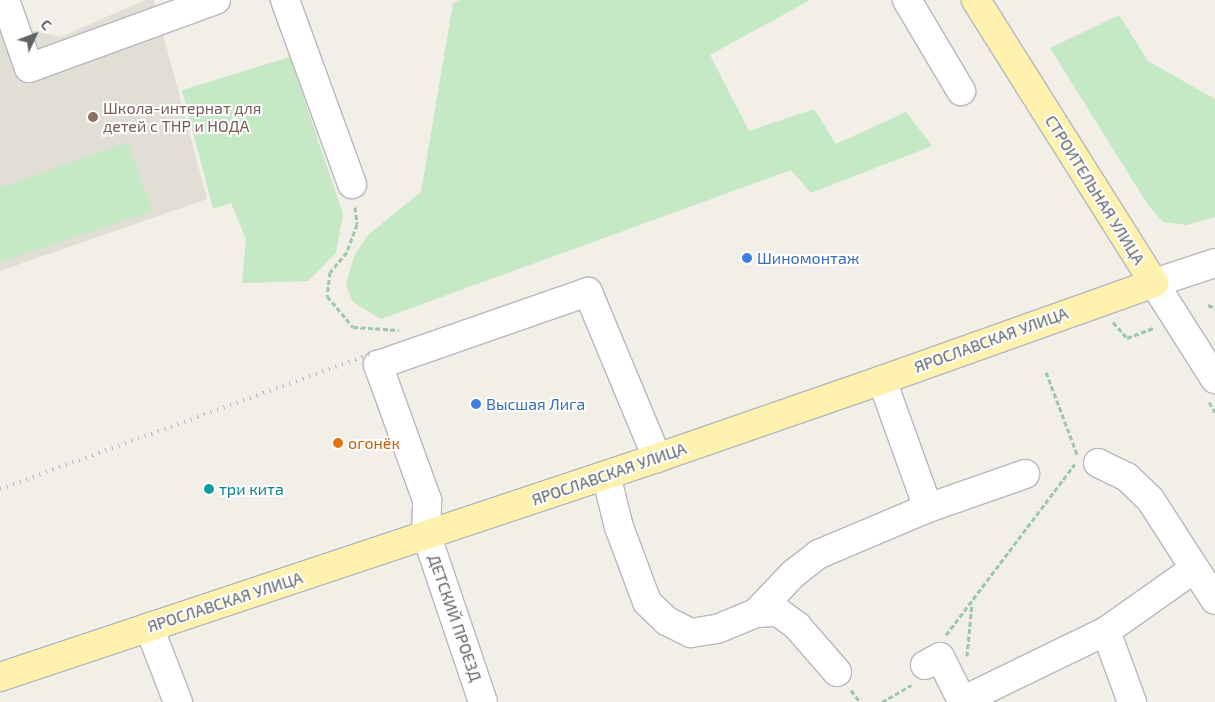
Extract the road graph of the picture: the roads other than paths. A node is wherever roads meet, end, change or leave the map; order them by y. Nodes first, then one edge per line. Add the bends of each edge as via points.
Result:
1 (4, 0) edge
2 (216, 0) edge
3 (285, 0) edge
4 (907, 0) edge
5 (976, 0) edge
6 (961, 91) dead end
7 (352, 184) road end
8 (1215, 263) edge
9 (1154, 283) junction
10 (1215, 378) edge
11 (882, 380) junction
12 (657, 458) junction
13 (1098, 463) dead end
14 (1025, 474) dead end
15 (606, 475) junction
16 (928, 508) junction
17 (426, 534) junction
18 (1194, 569) junction
19 (1215, 600) edge
20 (756, 613) junction
21 (149, 627) junction
22 (1106, 631) junction
23 (925, 665) road end
24 (837, 672) dead end
25 (0, 677) edge
26 (178, 702) edge
27 (483, 702) edge
28 (962, 702) edge
29 (1132, 702) edge

1 - 2 street via 30,68
3 - 7 street
4 - 6 street
5 - 9 main road, СТРОИТЕЛЬНАЯ УЛИЦА
8 - 9 street, ЯРОСЛАВСКАЯ УЛИЦА
9 - 10 street, СТРОИТЕЛЬНАЯ УЛИЦА
9 - 11 main road, ЯРОСЛАВСКАЯ УЛИЦА
11 - 12 main road, ЯРОСЛАВСКАЯ УЛИЦА
11 - 16 street
12 - 15 main road, ЯРОСЛАВСКАЯ УЛИЦА
12 - 17 street via 588,292 378,365 427,500
13 - 18 street via 1127,477 1150,499
14 - 16 street
15 - 17 main road, ЯРОСЛАВСКАЯ УЛИЦА
15 - 20 street via 619,527 647,602 667,621 691,633 717,629
16 - 20 street via 819,554 793,574
17 - 21 main road, ЯРОСЛАВСКАЯ УЛИЦА
17 - 27 street, ДЕТСКИЙ ПРОЕЗД
18 - 19 street
18 - 22 street
20 - 24 street via 778,612 797,626
21 - 25 main road, ЯРОСЛАВСКАЯ УЛИЦА
21 - 26 street
22 - 28 street
22 - 29 street
23 - 28 street via 940,657

